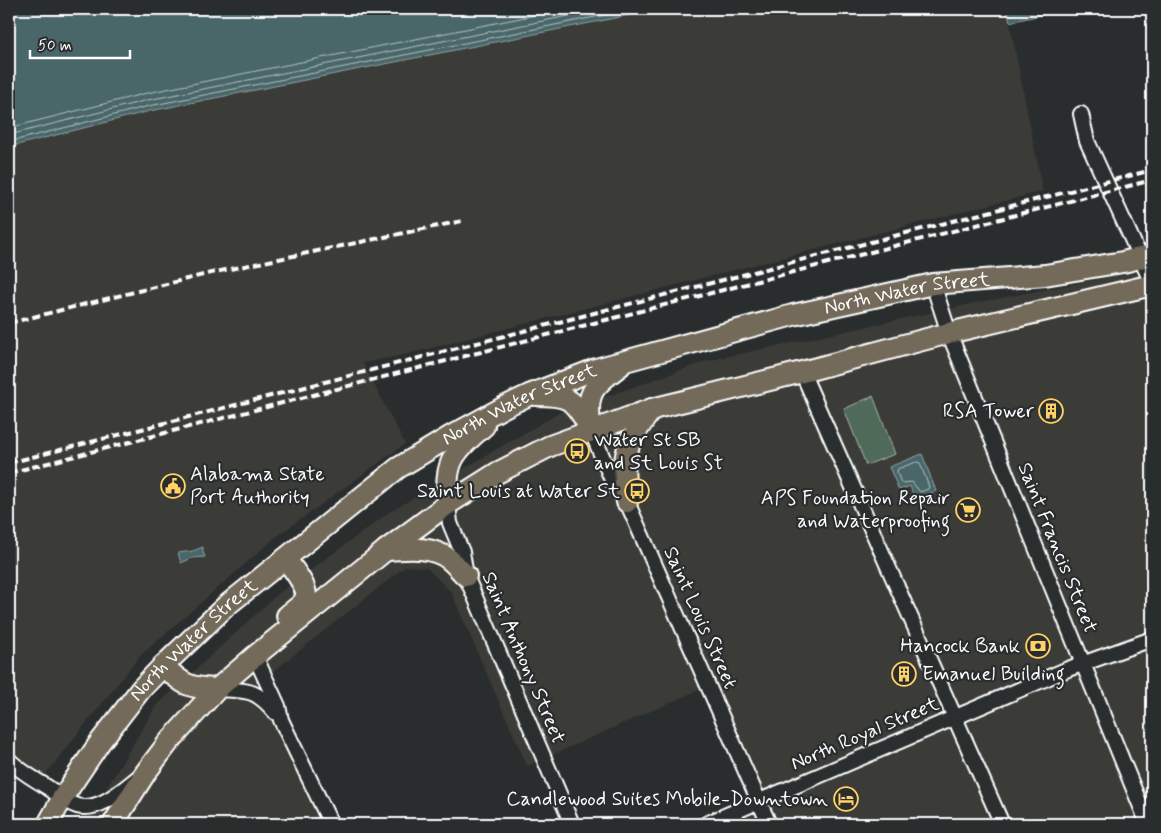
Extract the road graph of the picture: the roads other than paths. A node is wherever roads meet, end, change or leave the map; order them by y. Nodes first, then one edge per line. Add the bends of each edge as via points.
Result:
1 (1081, 114) dead end
2 (1147, 256) edge
3 (933, 284) junction
4 (1152, 284) edge
5 (948, 333) junction
6 (630, 358) junction
7 (802, 372) junction
8 (529, 395) junction
9 (506, 406) junction
10 (652, 409) junction
11 (591, 430) junction
12 (627, 502) junction
13 (448, 504) junction
14 (386, 550) junction
15 (286, 559) junction
16 (466, 576) junction
17 (1152, 638) edge
18 (255, 656) junction
19 (1082, 664) junction
20 (163, 666) junction
21 (217, 689) junction
22 (955, 717) junction
23 (281, 720) junction
24 (9, 760) edge
25 (146, 772) junction
26 (63, 798) junction
27 (759, 802) junction
28 (49, 823) edge
29 (113, 824) edge
30 (331, 824) edge
31 (572, 824) edge
32 (706, 824) edge
33 (768, 824) edge
34 (1002, 824) edge
35 (1148, 824) edge

1 - 2 street via 1087,141
2 - 3 highway, North Water Street via 1045,275
2 - 4 street
3 - 5 street, Saint Francis Street
3 - 6 highway, North Water Street
4 - 5 highway, North Water Street
5 - 7 highway, North Water Street
5 - 19 street, Saint Francis Street
6 - 8 highway, North Water Street
6 - 11 highway via 595,386 588,400
7 - 10 highway, North Water Street
7 - 22 street
8 - 9 highway, North Water Street
8 - 11 highway via 567,398
9 - 13 highway via 466,442 452,462 446,476
9 - 15 highway, North Water Street via 398,468
10 - 11 highway, North Water Street
10 - 12 highway via 633,435 625,454
11 - 12 street, Saint Louis Street via 615,487
11 - 13 highway, North Water Street via 550,446 497,473
12 - 27 street, Saint Louis Street
13 - 14 highway, North Water Street
13 - 16 street, Saint Anthony Street via 450,523 462,552
14 - 16 highway via 437,553 449,559
14 - 18 highway, North Water Street
15 - 18 highway via 304,586 305,598 268,632
15 - 20 highway, North Water Street via 226,606
16 - 31 street, Saint Anthony Street
17 - 19 street, North Royal Street
18 - 21 highway, North Water Street
18 - 23 street
19 - 22 street, North Royal Street
19 - 35 street, Saint Francis Street
20 - 21 highway via 186,685
20 - 26 highway, North Water Street via 100,742
21 - 23 street via 249,691 260,696
21 - 25 highway, North Water Street
22 - 27 street, North Royal Street
22 - 34 street
23 - 30 street
24 - 26 street via 22,773
25 - 26 street via 98,804 77,806
25 - 29 highway, North Water Street
26 - 28 highway, North Water Street
27 - 32 street, North Royal Street
27 - 33 street, Saint Louis Street

